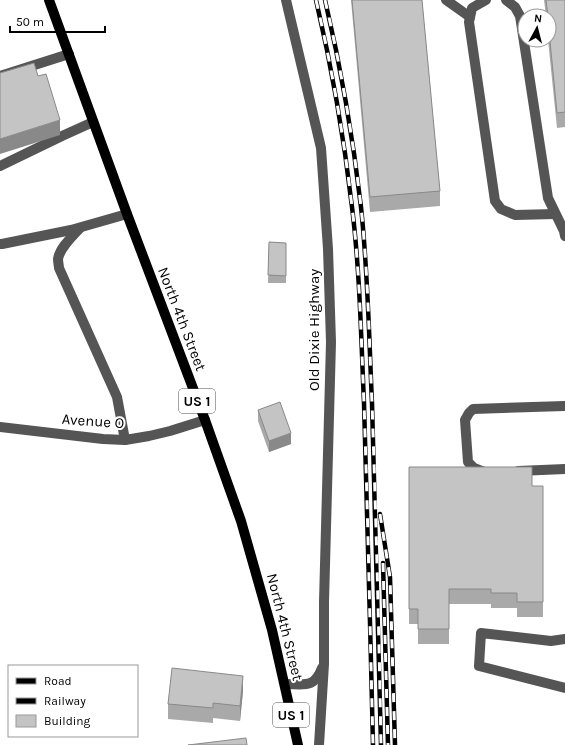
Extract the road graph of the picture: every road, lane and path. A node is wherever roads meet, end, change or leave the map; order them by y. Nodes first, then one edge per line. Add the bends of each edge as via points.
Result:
1 (49, 0) edge
2 (286, 0) edge
3 (446, 0) edge
4 (486, 0) edge
5 (506, 0) edge
6 (515, 3) edge
7 (470, 18) junction
8 (69, 54) junction
9 (0, 76) edge
10 (93, 122) junction
11 (0, 166) edge
12 (127, 214) junction
13 (556, 214) junction
14 (80, 228) junction
15 (565, 236) edge
16 (0, 244) edge
17 (565, 406) edge
18 (205, 420) junction
19 (0, 427) edge
20 (125, 440) junction
21 (565, 469) edge
22 (565, 639) edge
23 (324, 664) junction
24 (285, 684) junction
25 (565, 688) edge
26 (298, 745) edge
27 (319, 745) edge

1 - 8 main road, North 4th Street / US 1
2 - 23 street, Old Dixie Highway via 321,148 328,249 331,342
3 - 7 street
4 - 7 street via 472,8
5 - 6 street
6 - 13 street via 520,16 548,198
7 - 13 street via 495,201 501,209 515,215
8 - 9 street
8 - 10 main road, North 4th Street / US 1
10 - 11 street
10 - 12 main road, North 4th Street / US 1
12 - 14 street
12 - 18 main road, North 4th Street / US 1
13 - 15 street
14 - 16 street
14 - 20 street via 62,250 58,259 59,268 117,397
17 - 21 street via 473,409 465,420 468,462 482,472
18 - 20 street, Avenue O via 170,431
18 - 24 main road, North 4th Street / US 1 via 241,521
19 - 20 street, Avenue O
22 - 25 street via 551,641 480,632 478,666
23 - 24 street via 319,677 308,685
23 - 27 street, Old Dixie Highway
24 - 26 main road, North 4th Street / US 1

